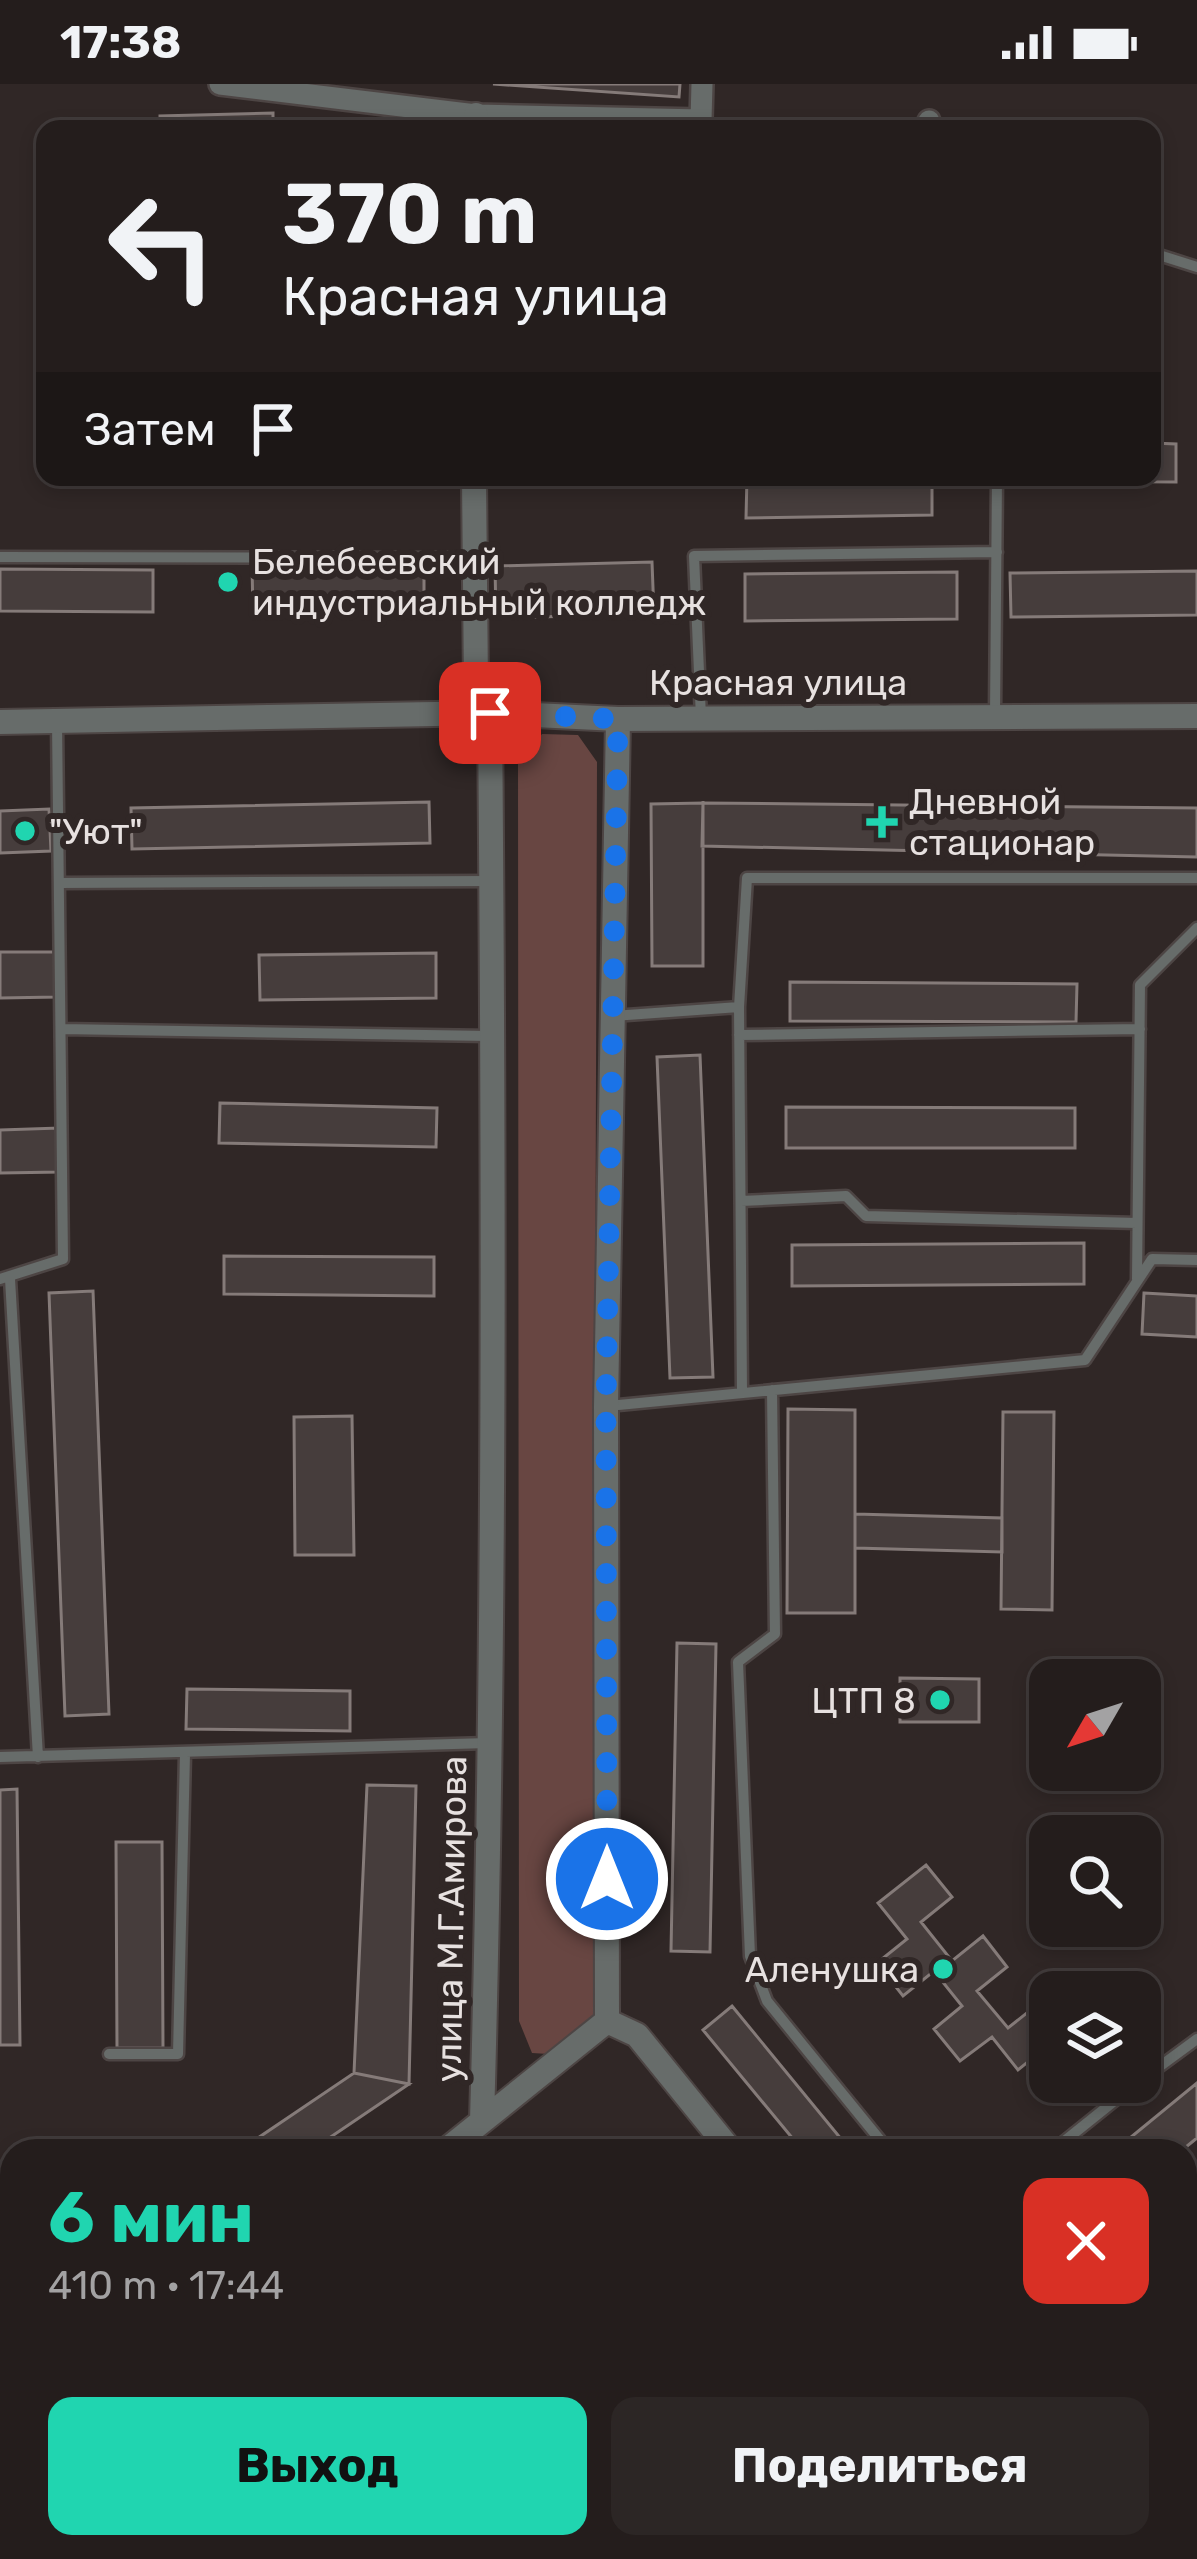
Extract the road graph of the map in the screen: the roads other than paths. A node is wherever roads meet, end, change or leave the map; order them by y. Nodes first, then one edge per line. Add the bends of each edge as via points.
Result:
1 (220, 84) edge
2 (702, 84) edge
3 (293, 87) edge
4 (466, 120) edge
5 (701, 120) edge
6 (1161, 256) edge
7 (1197, 267) edge
8 (474, 486) edge
9 (997, 486) edge
10 (997, 552) junction
11 (0, 557) edge
12 (475, 558) junction
13 (490, 713) junction
14 (1197, 716) edge
15 (995, 717) junction
16 (701, 718) junction
17 (618, 719) junction
18 (0, 722) edge
19 (57, 722) junction
20 (1197, 878) edge
21 (491, 881) junction
22 (59, 883) junction
23 (1197, 928) edge
24 (739, 1006) junction
25 (613, 1016) junction
26 (61, 1029) junction
27 (1140, 1030) junction
28 (739, 1034) junction
29 (493, 1036) junction
30 (740, 1201) junction
31 (1137, 1222) junction
32 (1197, 1260) edge
33 (5, 1279) edge
34 (1137, 1283) junction
35 (772, 1390) junction
36 (742, 1393) junction
37 (606, 1406) junction
38 (492, 1742) junction
39 (185, 1754) junction
40 (0, 1757) edge
41 (38, 1757) junction
42 (607, 2021) junction
43 (1197, 2039) edge
44 (109, 2054) dead end
45 (1161, 2065) edge
46 (1112, 2103) edge
47 (482, 2121) junction
48 (460, 2139) edge
49 (721, 2139) edge
50 (879, 2139) edge
51 (1067, 2139) edge

1 - 3 street
2 - 5 street
3 - 4 street
6 - 7 lane
8 - 12 street, улица М.Г.Амирова
9 - 10 lane
10 - 15 lane
10 - 16 lane via 694,556
11 - 12 lane
12 - 13 street, улица М.Г.Амирова via 476,688
13 - 17 street, Красная улица
13 - 19 street, Красная улица
13 - 21 street, улица М.Г.Амирова
14 - 15 street, Красная улица
15 - 16 street, Красная улица
16 - 17 street, Красная улица
17 - 25 street
18 - 19 street, Красная улица
19 - 22 lane
20 - 24 lane via 747,878
21 - 22 lane
21 - 29 street, улица М.Г.Амирова
22 - 26 lane
23 - 27 lane via 1140,985
24 - 25 lane
24 - 28 lane
25 - 37 street
26 - 29 lane
26 - 33 lane via 63,1259
27 - 28 lane
27 - 31 lane
28 - 30 lane
29 - 38 street, улица М.Г.Амирова
30 - 31 lane via 846,1196 866,1216
30 - 36 lane
31 - 34 lane
32 - 34 lane via 1152,1259
33 - 41 lane
34 - 35 lane via 1085,1360
35 - 36 lane
35 - 50 lane via 776,1634 738,1662 750,1956 767,2001
36 - 37 lane
37 - 42 street
38 - 39 lane
38 - 47 street, улица М.Г.Амирова
39 - 41 lane
39 - 44 lane via 178,2054
40 - 41 lane
42 - 47 street, улица М.Г.Амирова
42 - 49 street via 637,2035
43 - 45 lane
46 - 51 lane
47 - 48 street

